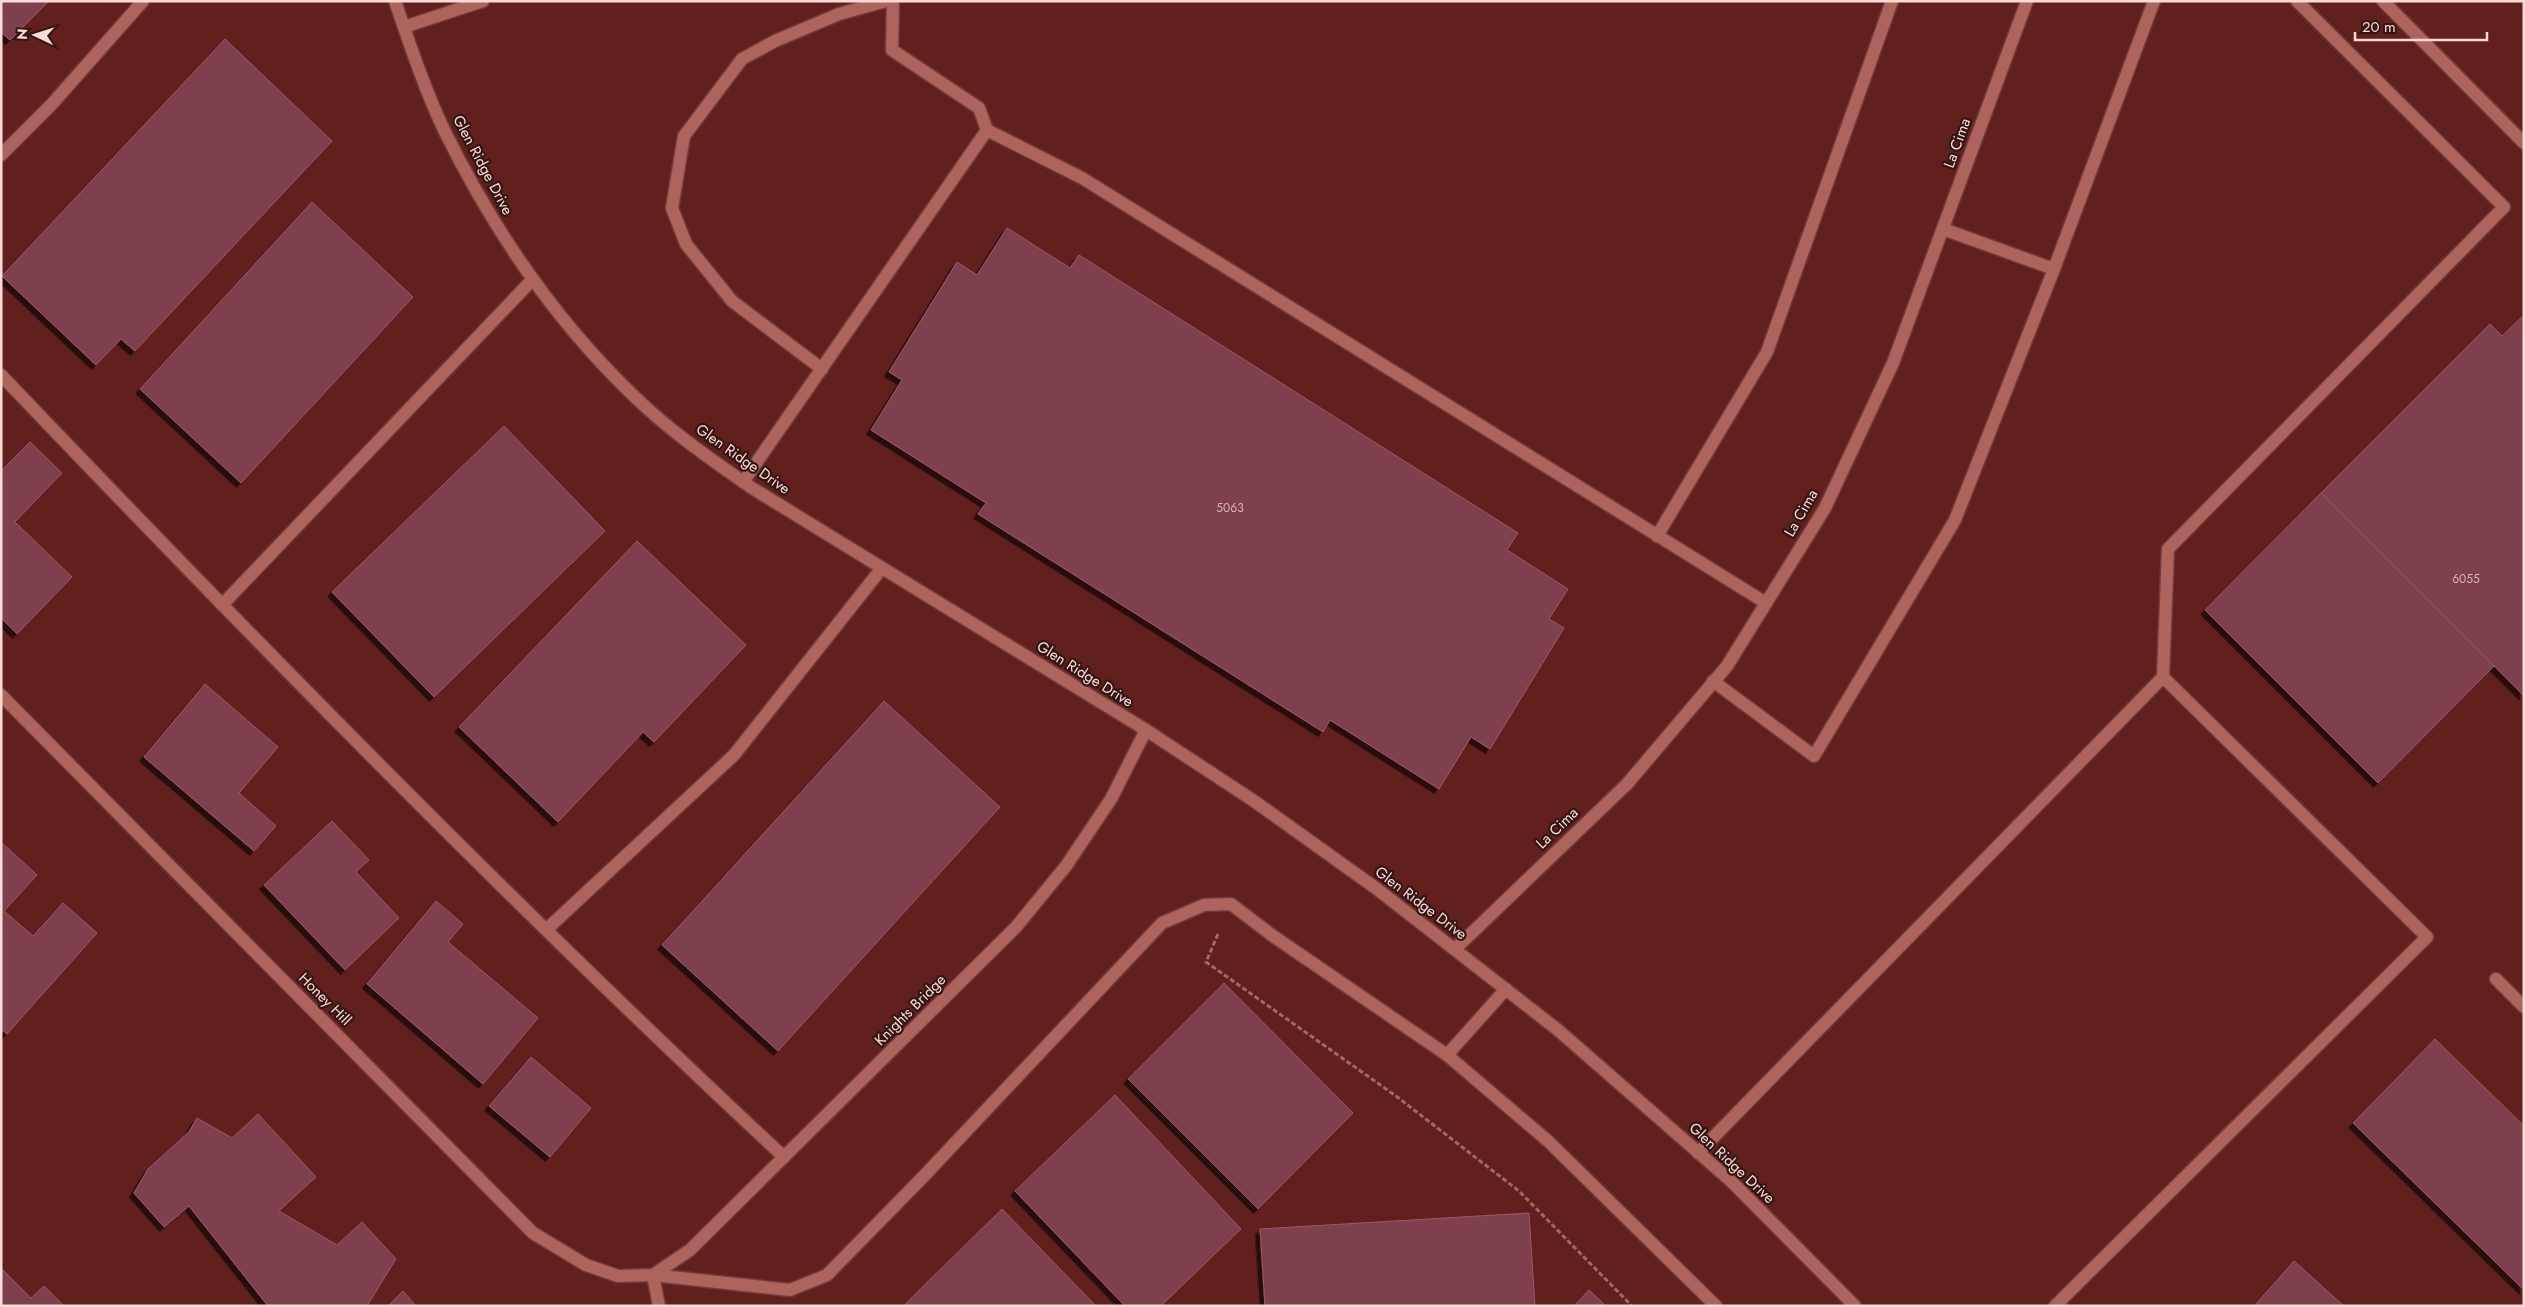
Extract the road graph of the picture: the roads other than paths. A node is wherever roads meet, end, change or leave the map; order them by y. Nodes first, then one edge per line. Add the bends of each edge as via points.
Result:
1 (143, 1) edge
2 (395, 1) edge
3 (483, 1) edge
4 (886, 1) edge
5 (893, 1) edge
6 (1892, 1) edge
7 (2027, 1) edge
8 (2154, 1) edge
9 (2296, 1) edge
10 (2383, 1) edge
11 (404, 28) junction
12 (987, 130) junction
13 (2524, 142) edge
14 (1, 155) edge
15 (1943, 229) junction
16 (2054, 270) junction
17 (533, 279) junction
18 (822, 369) junction
19 (1, 375) edge
20 (743, 482) junction
21 (1658, 536) junction
22 (882, 568) junction
23 (1766, 603) junction
24 (222, 605) junction
25 (2163, 677) junction
26 (1713, 681) junction
27 (1, 695) edge
28 (1146, 730) junction
29 (547, 929) junction
30 (1455, 949) junction
31 (2496, 979) dead end
32 (1506, 989) junction
33 (2524, 1007) edge
34 (1447, 1055) junction
35 (1698, 1152) junction
36 (784, 1157) junction
37 (653, 1276) junction
38 (659, 1306) edge
39 (1716, 1306) edge
40 (1855, 1306) edge
41 (2055, 1306) edge

1 - 14 street via 52,104
2 - 11 street, Glen Ridge Drive
3 - 11 street
4 - 18 street via 839,14 775,41 742,60 684,136 672,208 686,244 732,301
5 - 12 street via 892,50 979,108
6 - 21 street via 1767,352
7 - 15 street, La Cima
8 - 16 street
9 - 25 street via 2504,207 2168,549
10 - 13 street
11 - 17 street, Glen Ridge Drive via 445,131 486,207
12 - 18 street
12 - 21 street via 1082,178
15 - 16 street
15 - 23 street, La Cima via 1893,363 1825,508
16 - 26 street via 1955,520 1814,756
17 - 20 street, Glen Ridge Drive via 636,398
17 - 24 street
18 - 20 street
19 - 24 street
20 - 22 street, Glen Ridge Drive
21 - 23 street
22 - 28 street, Glen Ridge Drive
22 - 29 street via 734,755
23 - 26 street, La Cima via 1727,666
24 - 29 street
25 - 35 street
25 - 41 street via 2427,938
26 - 30 street, La Cima via 1627,784
27 - 37 street, Honey Hill via 534,1233 586,1265 618,1276
28 - 30 street, Glen Ridge Drive via 1254,801
28 - 36 street, Knights Bridge via 1111,798 1066,866 1016,927
29 - 36 street
30 - 32 street, Glen Ridge Drive
31 - 33 street
32 - 34 street
32 - 35 street, Glen Ridge Drive
34 - 37 street, Honey Hill via 1231,904 1204,905 1162,923 827,1275 790,1290
34 - 39 street via 1548,1141
35 - 40 street, Glen Ridge Drive
36 - 37 street, Knights Bridge via 690,1250
37 - 38 street

